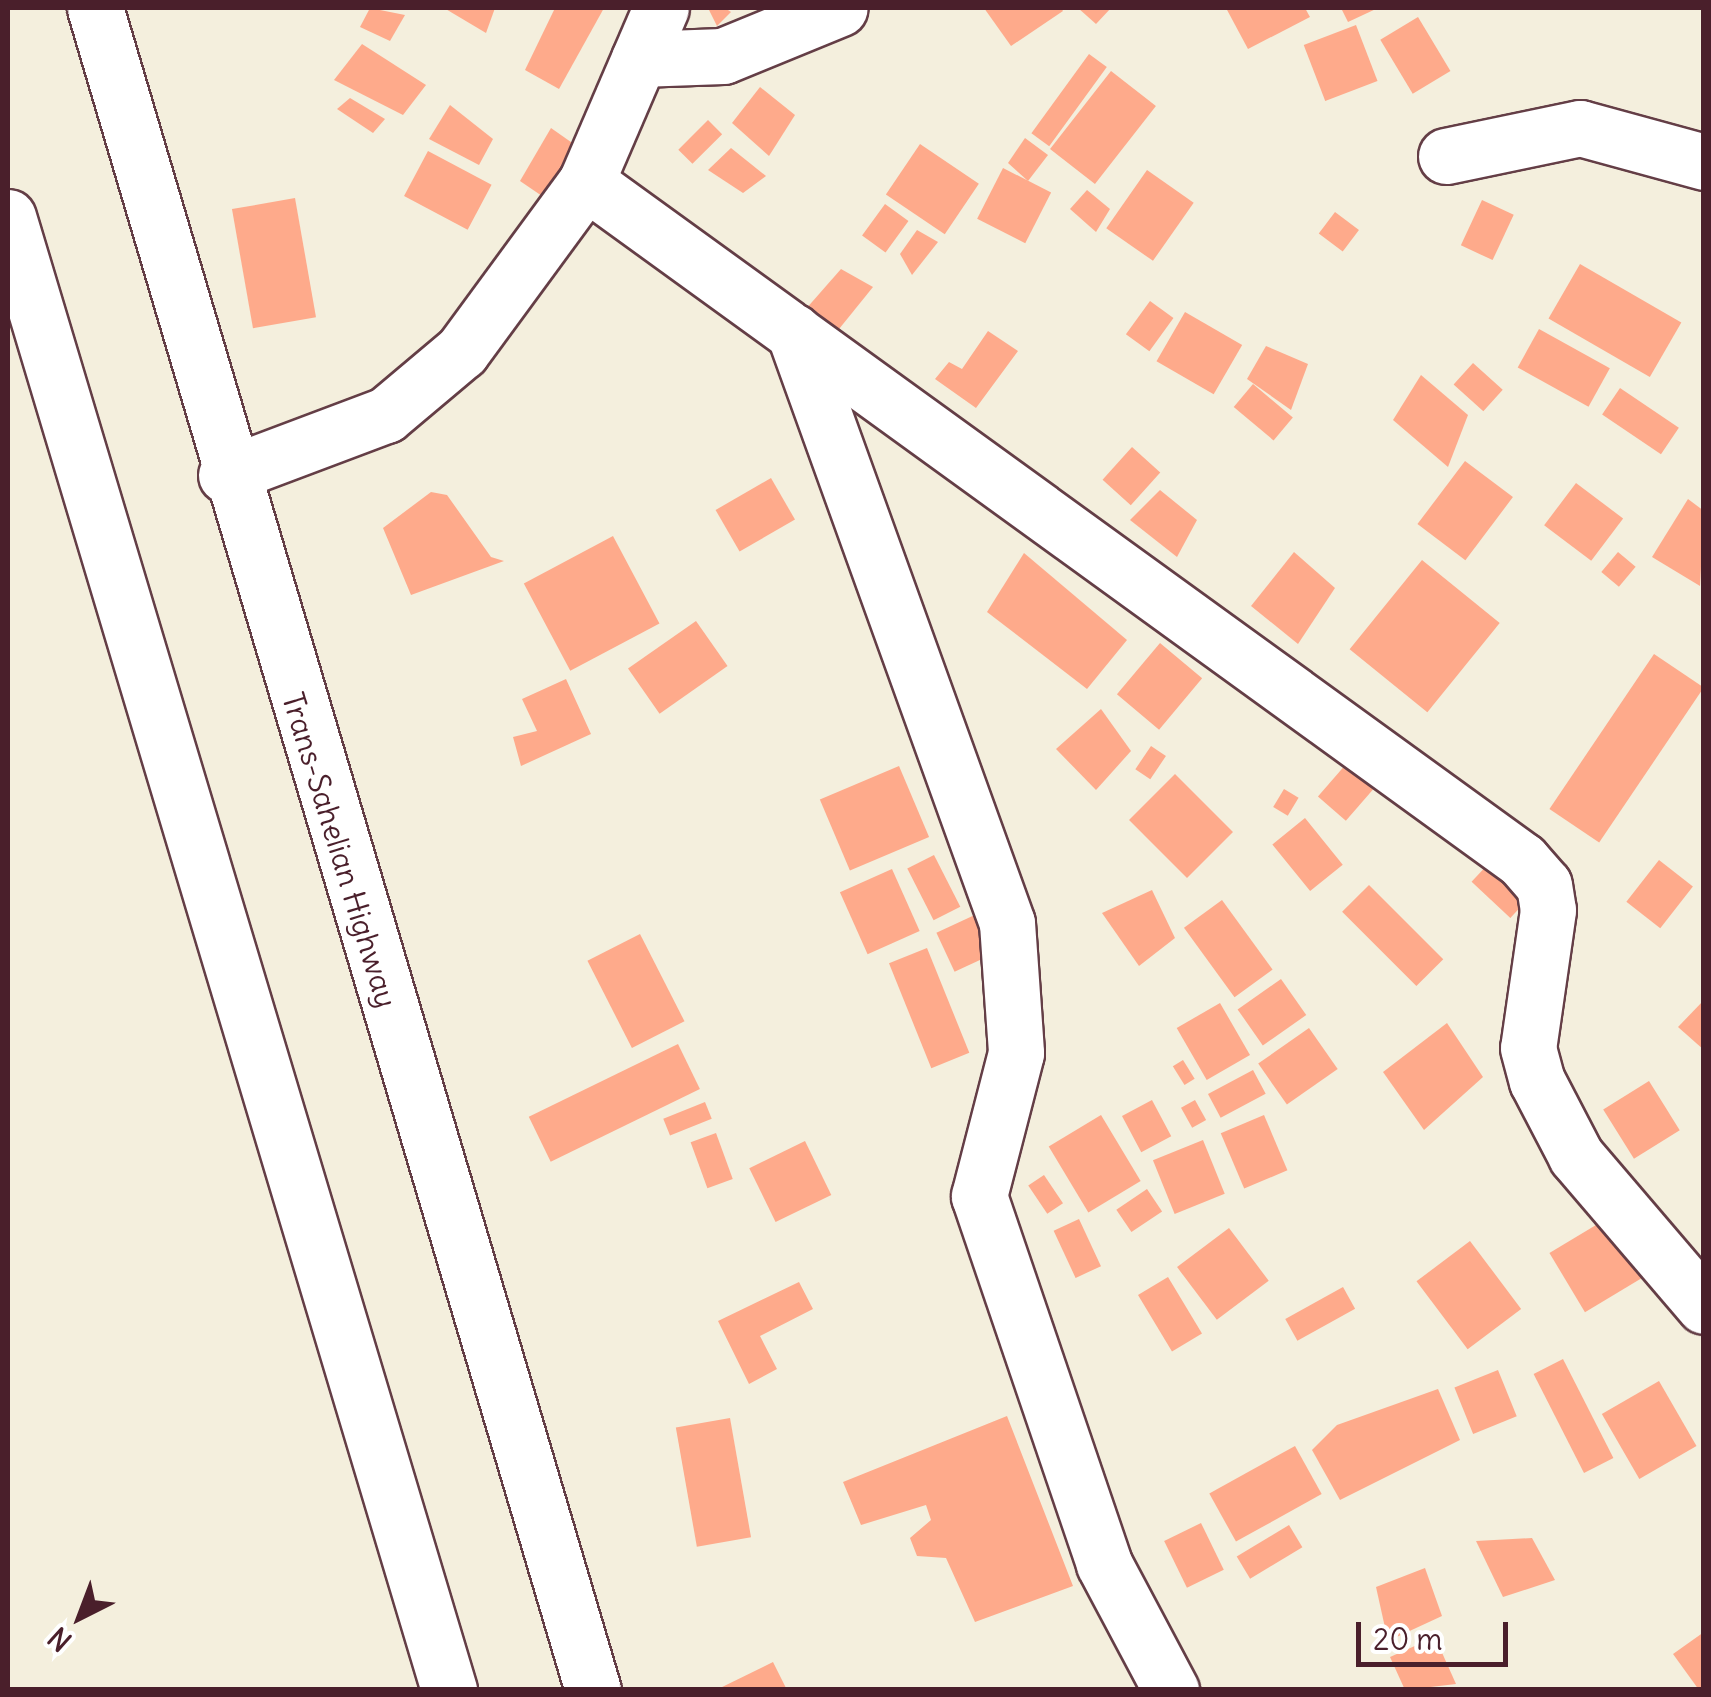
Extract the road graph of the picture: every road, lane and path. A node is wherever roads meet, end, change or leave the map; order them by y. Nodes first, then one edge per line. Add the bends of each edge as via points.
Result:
1 (95, 8) edge
2 (661, 8) edge
3 (840, 8) edge
4 (639, 59) junction
5 (1446, 156) dead end
6 (1704, 162) edge
7 (586, 182) junction
8 (8, 217) edge
9 (794, 332) junction
10 (226, 474) junction
11 (1704, 1306) edge
12 (449, 1690) edge
13 (592, 1690) edge
14 (1171, 1690) edge

1 - 10 main road, Trans-Sahelian Highway
2 - 4 main road
3 - 4 main road via 723,56
4 - 7 main road
5 - 6 main road via 1580,128
7 - 9 main road
7 - 10 main road via 422,390 386,415
8 - 12 main road via 44,363
9 - 11 main road via 1522,860 1544,885 1548,910 1528,1048 1537,1081 1576,1156
9 - 14 main road via 1007,924 1016,1052 979,1196 1104,1564
10 - 13 main road, Trans-Sahelian Highway

